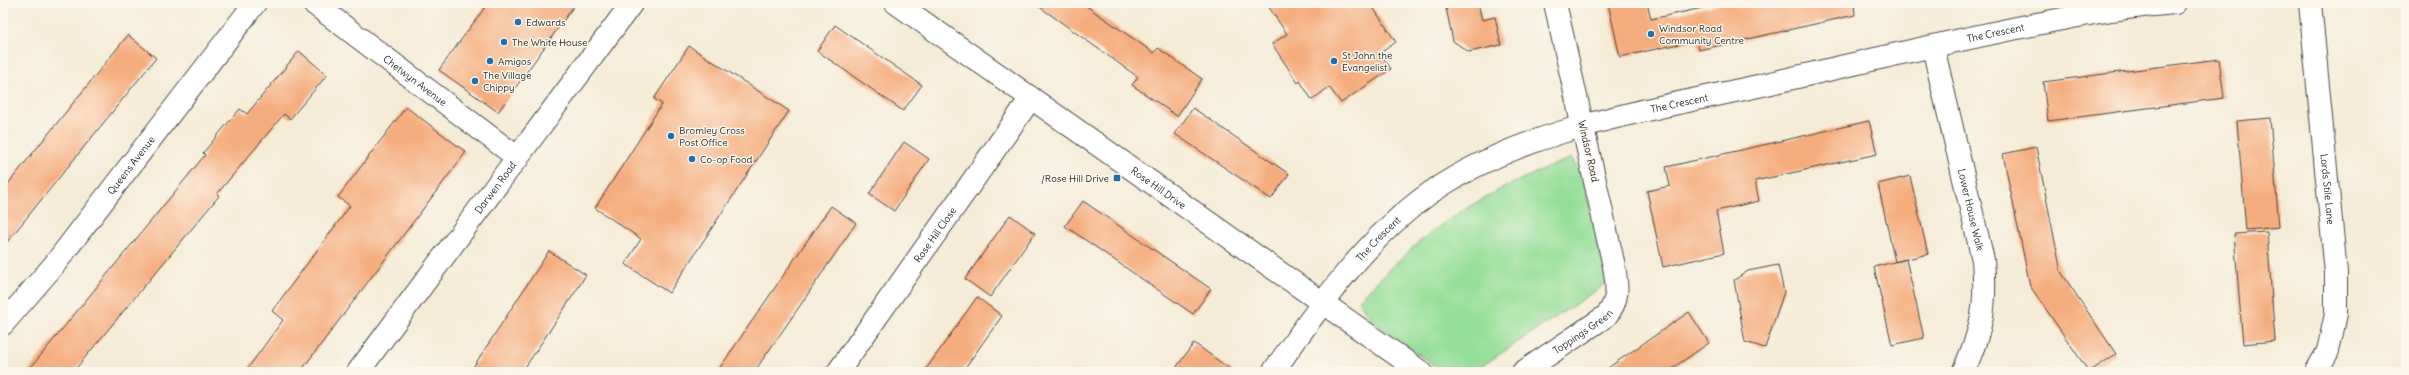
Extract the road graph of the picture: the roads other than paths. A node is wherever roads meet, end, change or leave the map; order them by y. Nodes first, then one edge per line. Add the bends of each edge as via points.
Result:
1 (255, 3) edge
2 (312, 3) edge
3 (632, 3) edge
4 (896, 3) edge
5 (1555, 3) edge
6 (2175, 3) edge
7 (2310, 3) edge
8 (1933, 47) junction
9 (1031, 98) junction
10 (1583, 126) junction
11 (518, 158) junction
12 (1616, 299) joint
13 (1322, 303) junction
14 (3, 324) edge
15 (358, 372) edge
16 (838, 372) edge
17 (1273, 372) edge
18 (1421, 372) edge
19 (1523, 372) edge
20 (1962, 372) edge
21 (2316, 372) edge

1 - 14 street, Queens Avenue via 54,265
2 - 11 street, Chetwyn Avenue
3 - 11 street, Darwen Road
4 - 9 street, Rose Hill Drive
5 - 10 street, Windsor Road
6 - 8 street, The Crescent via 2091,13
7 - 21 street, Lords Stile Lane via 2336,273 2336,314 2328,351
8 - 10 street, The Crescent
8 - 20 street, Lower House Walk via 1982,260 1986,292 1980,327
9 - 13 street, Rose Hill Drive
9 - 16 street, Rose Hill Close
10 - 12 street, Windsor Road via 1614,266 1618,290
10 - 13 street, The Crescent via 1500,153 1429,194 1379,237
11 - 15 street, Darwen Road
12 - 19 street, Toppings Green via 1606,316
13 - 17 street, The Crescent
13 - 18 street, Rose Hill Drive

